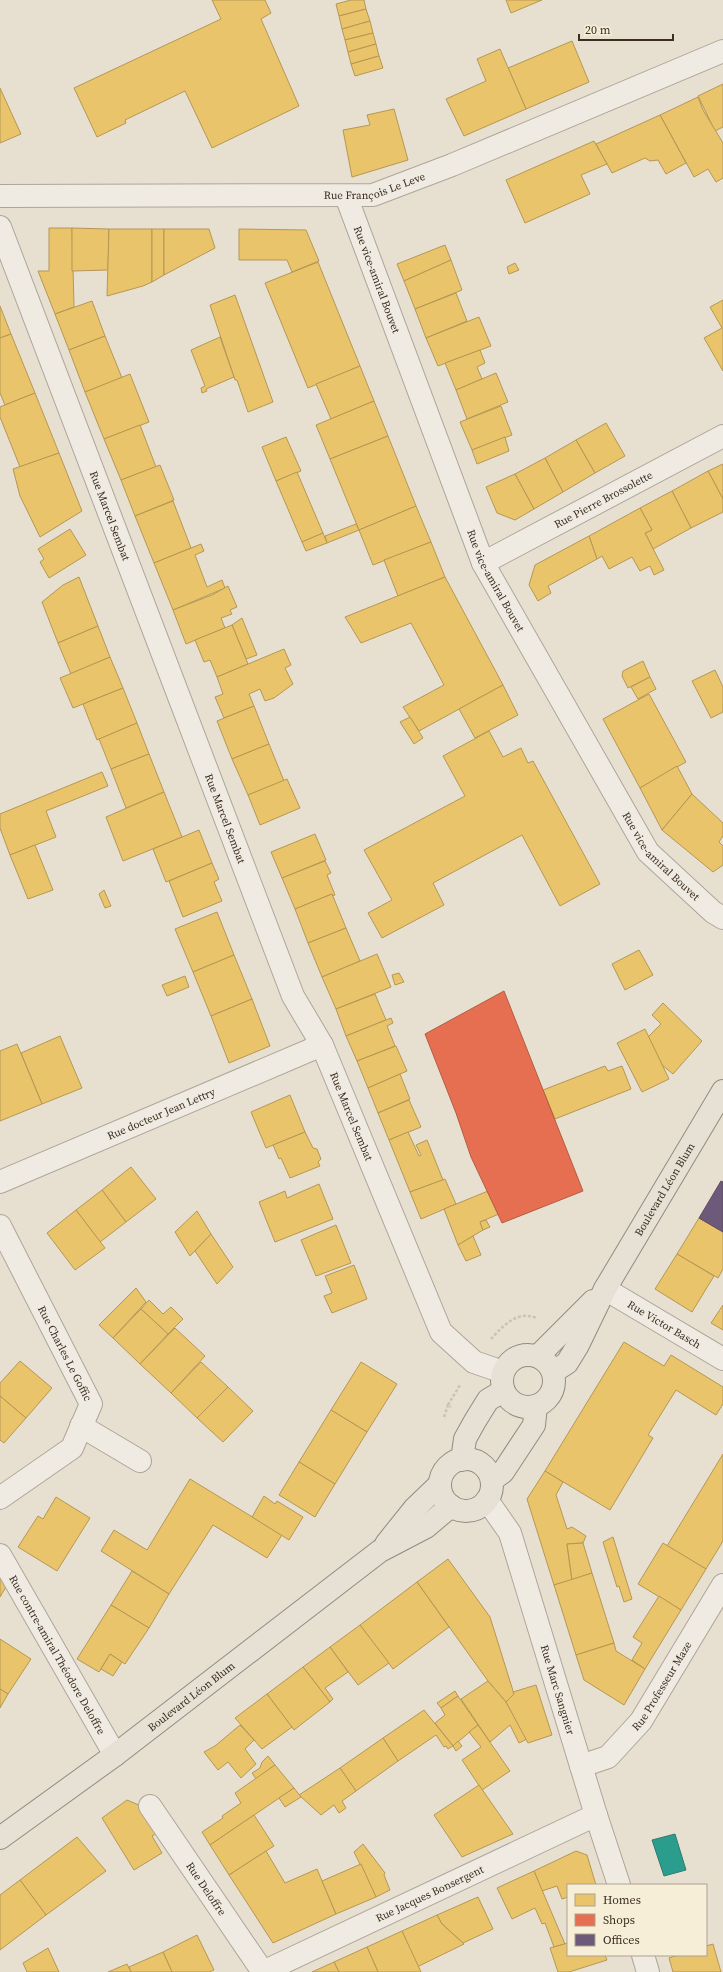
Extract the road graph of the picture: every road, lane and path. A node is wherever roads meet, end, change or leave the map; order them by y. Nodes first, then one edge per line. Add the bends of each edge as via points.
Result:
1 (723, 51) edge
2 (0, 196) edge
3 (346, 196) junction
4 (0, 227) edge
5 (723, 436) edge
6 (483, 563) junction
7 (723, 918) edge
8 (322, 1045) junction
9 (723, 1090) edge
10 (0, 1182) edge
11 (0, 1226) edge
12 (606, 1289) junction
13 (538, 1356) junction
14 (723, 1359) edge
15 (553, 1372) junction
16 (503, 1382) junction
17 (536, 1406) junction
18 (81, 1426) junction
19 (462, 1460) junction
20 (140, 1461) dead end
21 (440, 1484) junction
22 (489, 1490) junction
23 (0, 1498) edge
24 (451, 1506) junction
25 (380, 1551) junction
26 (0, 1555) edge
27 (723, 1585) edge
28 (115, 1755) junction
29 (581, 1766) junction
30 (150, 1806) dead end
31 (596, 1815) junction
32 (0, 1838) edge
33 (619, 1884) edge
34 (643, 1956) edge
35 (263, 1972) edge
36 (648, 1972) edge

1 - 3 street, Rue François Le Leve via 452,165 373,195
2 - 3 street, Rue François Le Leve
3 - 6 street, Rue vice-amiral Bouvet
4 - 8 street, Rue Marcel Sembat via 294,996
5 - 6 street, Rue Pierre Brossolette
6 - 7 street, Rue vice-amiral Bouvet via 648,852 713,912
8 - 10 street, Rue docteur Jean Lettry
8 - 16 street, Rue Marcel Sembat via 441,1332 474,1362
9 - 12 main road, Boulevard Léon Blum
11 - 18 street, Rue Charles Le Goffic via 91,1404
12 - 13 main road, Boulevard Léon Blum
12 - 14 street, Rue Victor Basch
12 - 15 main road, Boulevard Léon Blum via 567,1363
13 - 15 main road via 550,1365
13 - 16 main road via 521,1355 507,1365
15 - 17 main road via 553,1389 550,1396
16 - 17 main road via 513,1403 528,1407
16 - 19 main road via 488,1400 465,1439
17 - 22 main road via 534,1425
18 - 20 street
18 - 23 street, Rue Charles Le Goffic via 72,1448
19 - 21 main road, Boulevard Léon Blum via 447,1468
19 - 22 main road via 470,1459 484,1466
21 - 24 main road via 442,1493
21 - 25 main road, Boulevard Léon Blum via 414,1509
22 - 24 main road via 482,1506 459,1509
22 - 29 street, Rue Marc Sangnier via 510,1533
24 - 25 main road, Boulevard Léon Blum via 426,1527
25 - 28 main road, Boulevard Léon Blum
26 - 28 street, Rue contre-amiral Théodore Deloffre
27 - 29 street, Rue Professeur Maze via 641,1720 608,1757
28 - 32 main road, Boulevard Léon Blum
29 - 31 street, Rue Marc Sangnier
30 - 35 street, Rue Deloffre
31 - 33 street, Rue Marc Sangnier
31 - 35 street, Rue Jacques Bonsergent
34 - 36 street

